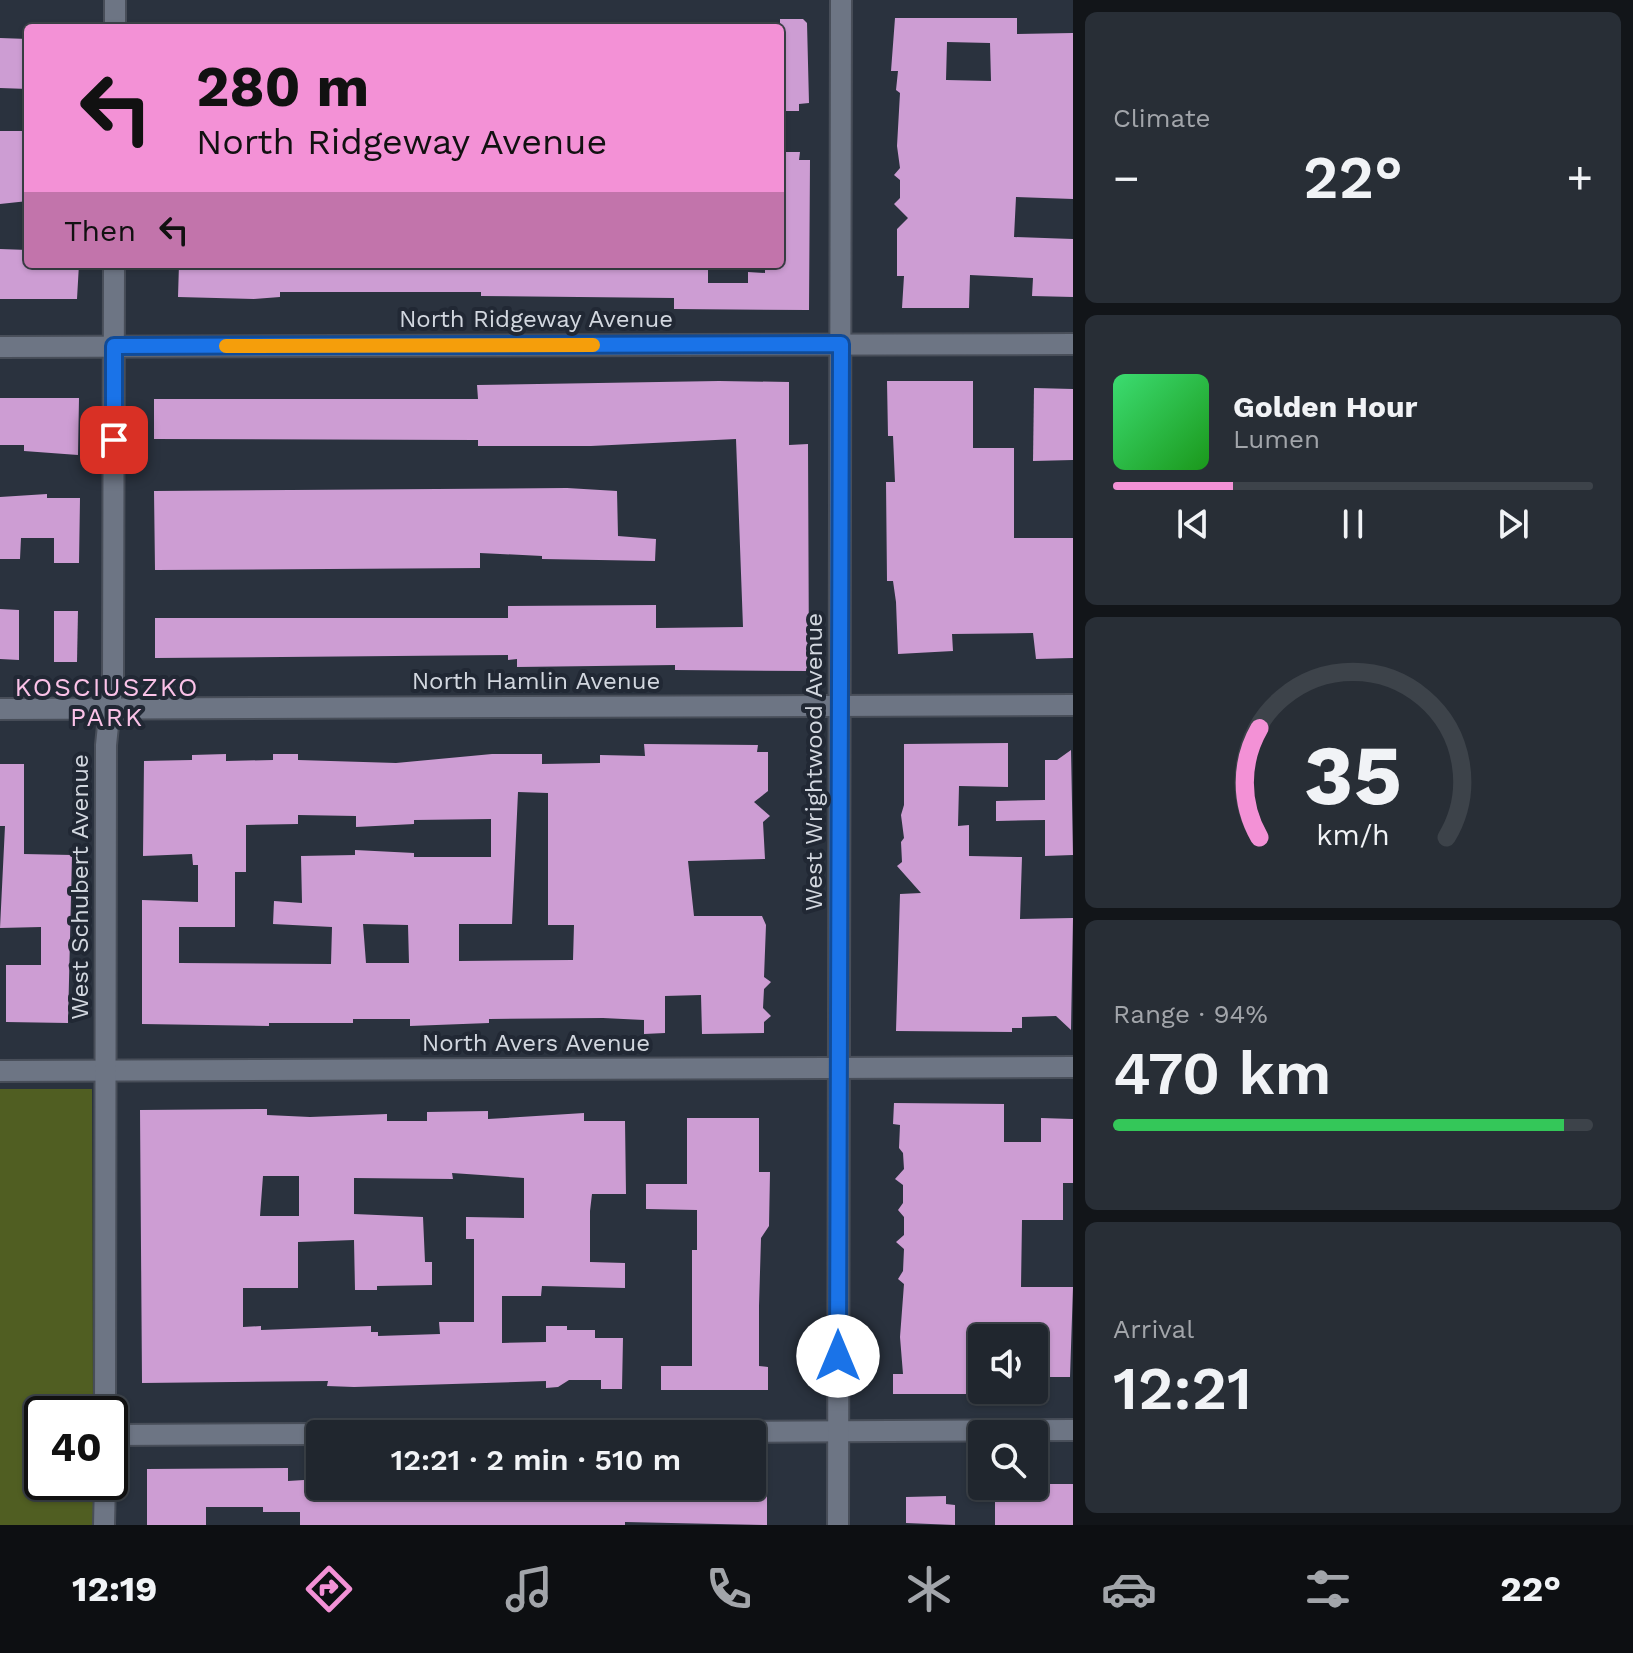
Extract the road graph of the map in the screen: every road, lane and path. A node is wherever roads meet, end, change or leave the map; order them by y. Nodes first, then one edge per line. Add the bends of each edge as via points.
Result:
1 (115, 0) edge
2 (841, 0) edge
3 (115, 24) edge
4 (114, 268) edge
5 (841, 344) junction
6 (1073, 344) edge
7 (114, 346) junction
8 (0, 347) edge
9 (1073, 705) edge
10 (840, 706) junction
11 (110, 708) junction
12 (0, 709) edge
13 (1073, 1067) edge
14 (839, 1068) junction
15 (0, 1071) edge
16 (106, 1071) junction
17 (105, 1396) edge
18 (1073, 1430) edge
19 (766, 1431) edge
20 (838, 1431) junction
21 (306, 1434) edge
22 (128, 1435) edge
23 (105, 1500) edge
24 (104, 1525) edge
25 (838, 1525) edge

1 - 3 street
2 - 5 street, West Wrightwood Avenue
4 - 7 street, West Schubert Avenue
5 - 6 street, North Ridgeway Avenue
5 - 7 street, North Ridgeway Avenue
5 - 10 street, West Wrightwood Avenue
7 - 8 street, North Ridgeway Avenue
7 - 11 street, West Schubert Avenue
9 - 10 street, North Hamlin Avenue
10 - 11 street, North Hamlin Avenue
10 - 14 street, West Wrightwood Avenue
11 - 12 street, North Hamlin Avenue
11 - 16 street, West Schubert Avenue
13 - 14 street, North Avers Avenue
14 - 16 street, North Avers Avenue
14 - 20 street, West Wrightwood Avenue
15 - 16 street, North Avers Avenue
16 - 17 street, West Schubert Avenue
18 - 20 street
19 - 20 street
20 - 25 street, West Wrightwood Avenue
21 - 22 street
23 - 24 street

